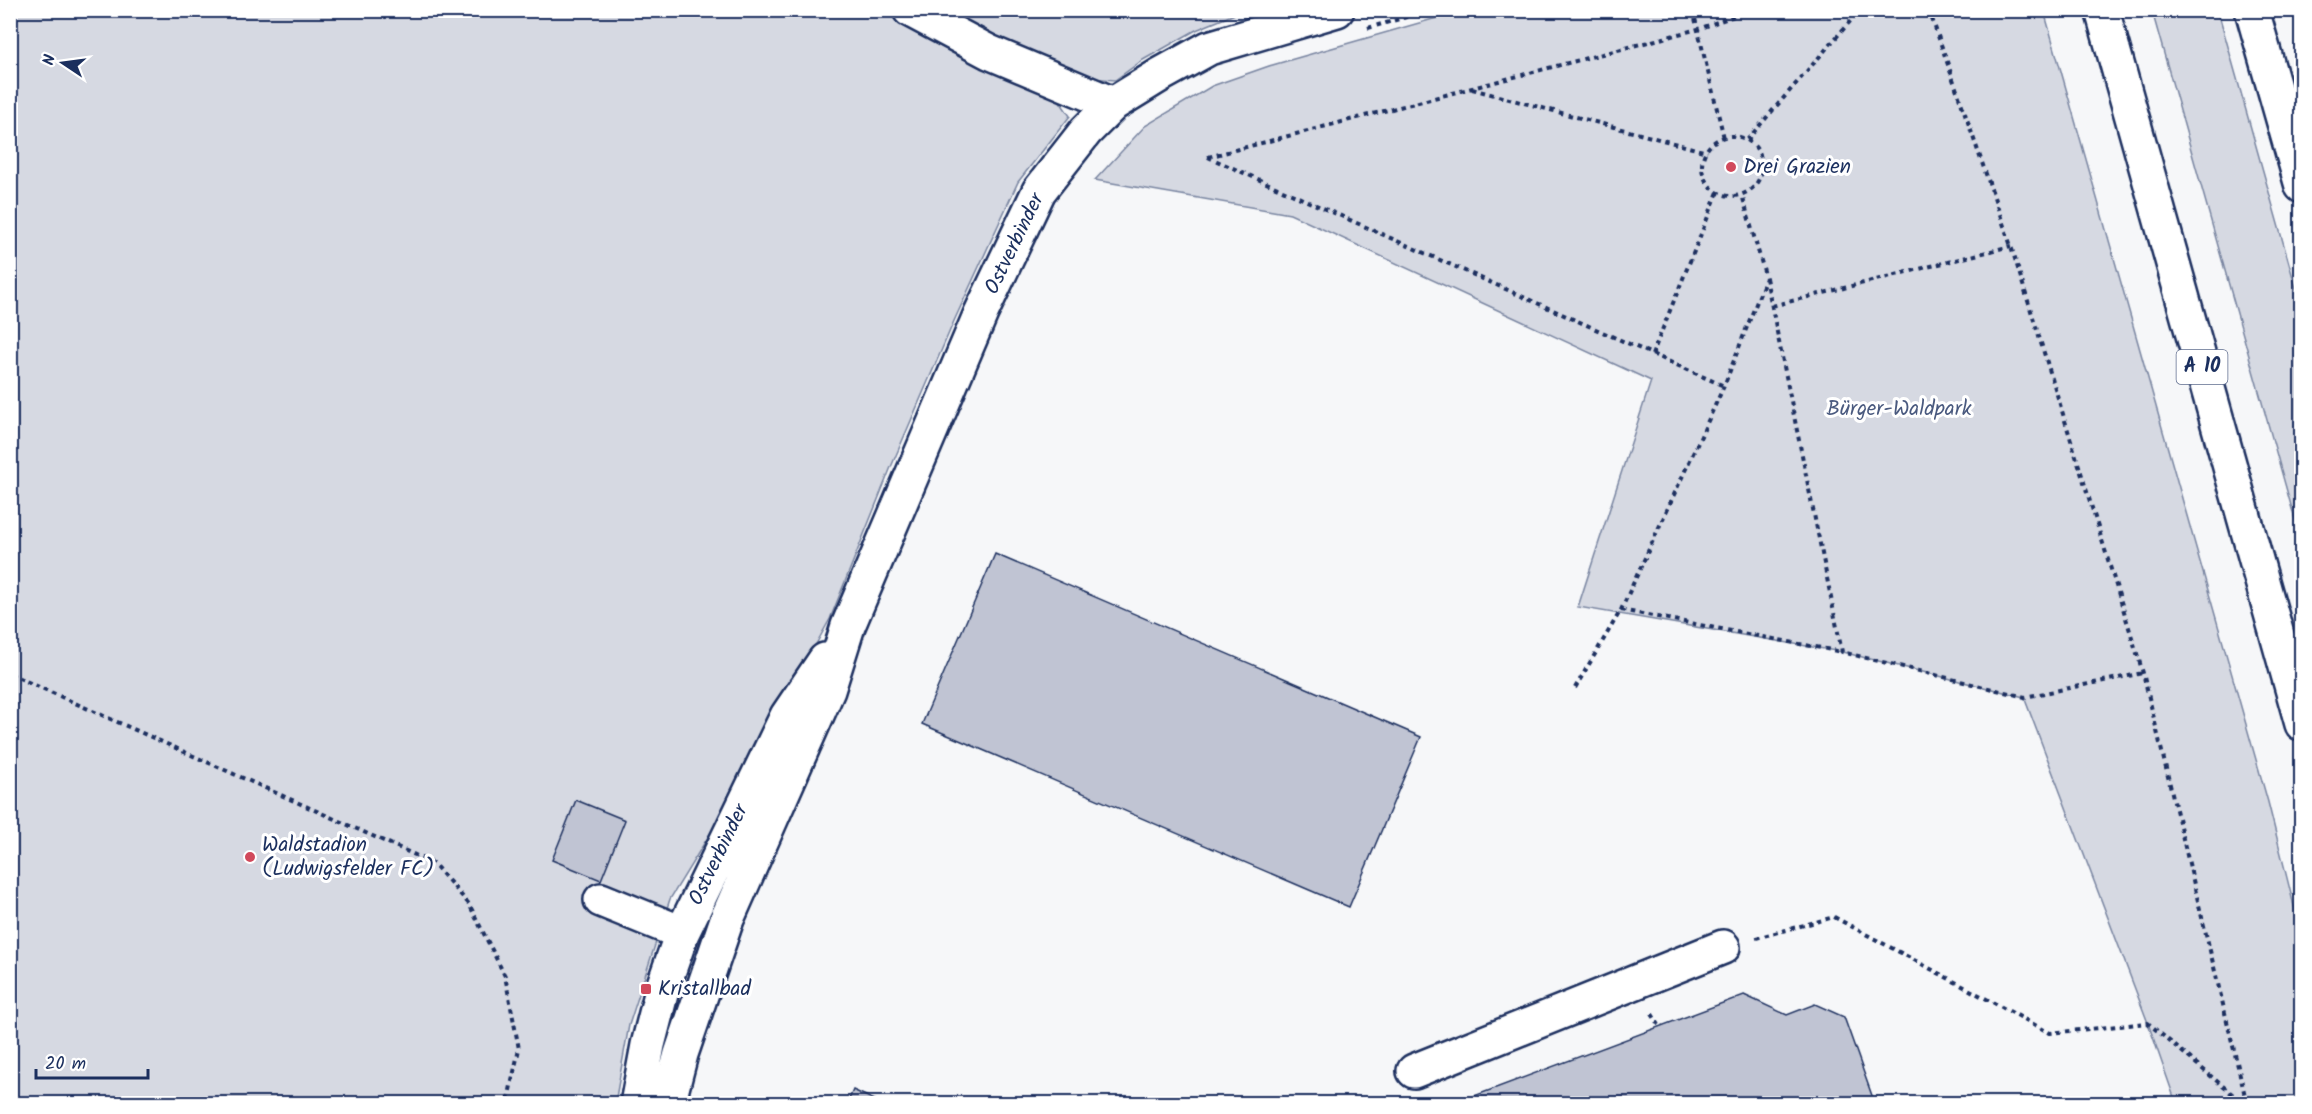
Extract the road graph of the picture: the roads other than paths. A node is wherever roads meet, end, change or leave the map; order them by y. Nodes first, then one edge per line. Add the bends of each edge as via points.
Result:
1 (910, 10) edge
2 (1337, 10) edge
3 (2102, 10) edge
4 (2252, 10) edge
5 (1113, 104) junction
6 (2301, 186) edge
7 (848, 627) junction
8 (2301, 724) edge
9 (601, 900) dead end
10 (682, 933) junction
11 (1724, 947) road end
12 (1414, 1071) dead end
13 (638, 1104) edge
14 (668, 1104) edge

1 - 5 main road via 989,52
2 - 5 main road, Ostverbinder via 1209,48
3 - 8 main road, A 10
4 - 6 main road
5 - 7 main road, Ostverbinder via 1086,131 1039,191 981,313
7 - 10 main road, Ostverbinder via 787,716
7 - 14 main road, Ostverbinder via 828,690 727,919
9 - 10 main road
10 - 13 main road, Ostverbinder via 662,990
11 - 12 main road

